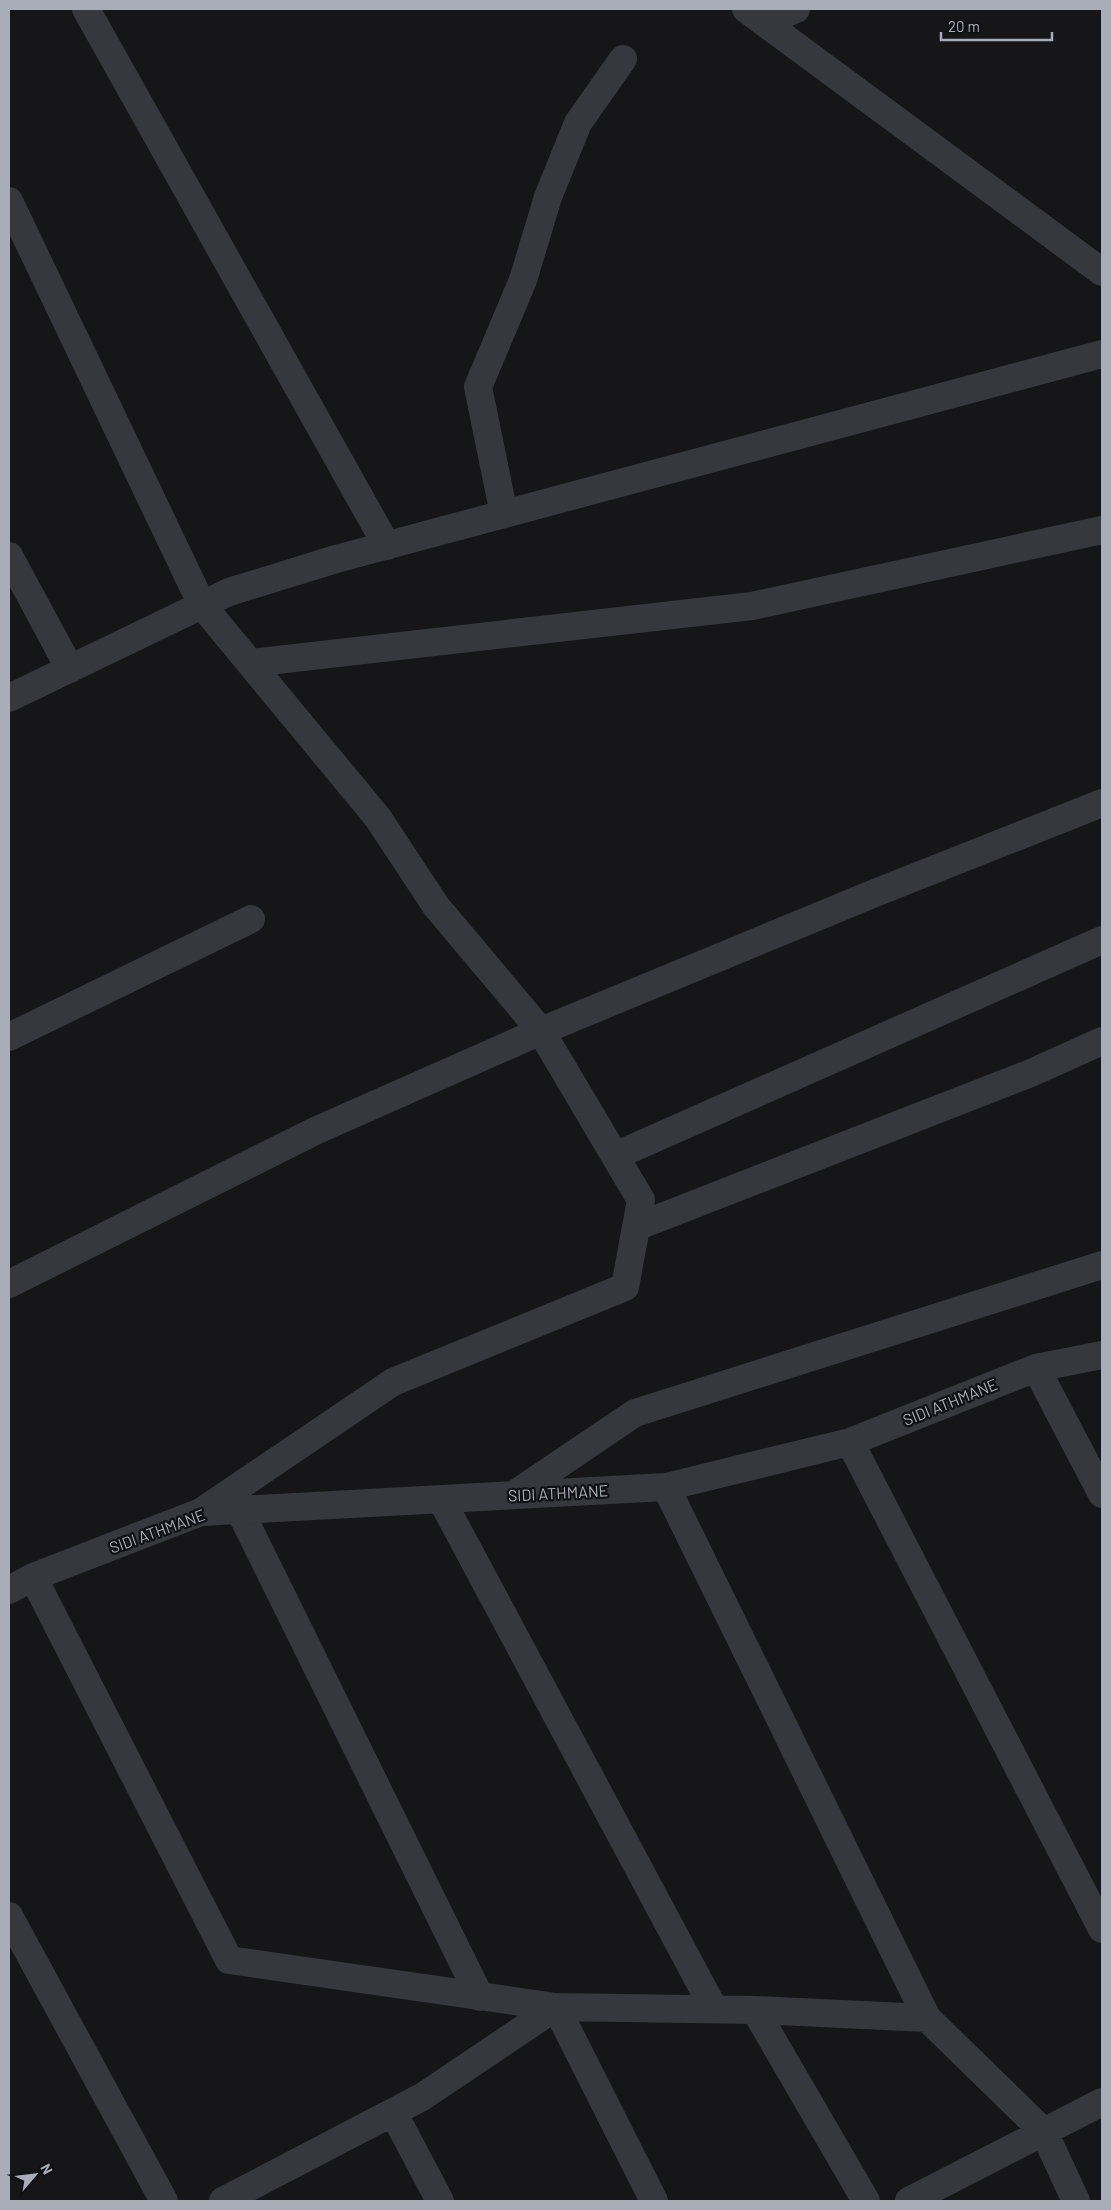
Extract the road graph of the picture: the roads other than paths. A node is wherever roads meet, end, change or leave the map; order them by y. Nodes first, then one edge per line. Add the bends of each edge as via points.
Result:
1 (86, 9) edge
2 (796, 9) edge
3 (755, 16) edge
4 (623, 59) dead end
5 (9, 201) edge
6 (1102, 272) edge
7 (1102, 354) edge
8 (504, 514) junction
9 (1102, 530) edge
10 (387, 546) junction
11 (9, 556) edge
12 (202, 606) junction
13 (250, 663) junction
14 (70, 669) junction
15 (9, 698) edge
16 (1102, 802) edge
17 (251, 919) dead end
18 (1102, 940) edge
19 (541, 1031) junction
20 (9, 1037) edge
21 (1102, 1041) edge
22 (615, 1156) junction
23 (636, 1227) junction
24 (1102, 1265) edge
25 (9, 1284) edge
26 (1102, 1355) edge
27 (1036, 1368) junction
28 (850, 1442) junction
29 (666, 1487) junction
30 (1102, 1494) edge
31 (514, 1495) junction
32 (441, 1499) junction
33 (240, 1510) junction
34 (201, 1512) junction
35 (33, 1578) junction
36 (9, 1590) edge
37 (9, 1916) edge
38 (1102, 1929) edge
39 (480, 1997) junction
40 (556, 2007) junction
41 (714, 2009) junction
42 (755, 2010) junction
43 (928, 2018) junction
44 (1102, 2102) edge
45 (393, 2112) junction
46 (1044, 2132) junction
47 (231, 2199) edge
48 (164, 2201) edge
49 (440, 2201) edge
50 (654, 2201) edge
51 (866, 2201) edge
52 (909, 2201) edge
53 (1076, 2201) edge

1 - 10 street
2 - 3 street
3 - 6 street
4 - 8 street via 578,123 548,197 523,280 478,387
5 - 12 street
7 - 8 street
8 - 10 street
9 - 13 street via 752,606
10 - 12 street via 229,592
11 - 14 street
12 - 13 street
12 - 14 street
13 - 19 street via 378,818 436,906
14 - 15 street
16 - 19 street
17 - 20 street
18 - 22 street
19 - 22 street
19 - 25 street via 315,1131
21 - 23 street via 1030,1073
22 - 23 street via 641,1200
23 - 34 street via 625,1287 393,1382
24 - 31 street via 635,1414
26 - 27 street, SIDI ATHMANE
27 - 28 street, SIDI ATHMANE
27 - 30 street
28 - 29 street, SIDI ATHMANE
28 - 38 street
29 - 31 street, SIDI ATHMANE
29 - 43 street
31 - 32 street, SIDI ATHMANE
32 - 33 street, SIDI ATHMANE
32 - 41 street
33 - 34 street, SIDI ATHMANE
33 - 39 street
34 - 35 street, SIDI ATHMANE
35 - 36 street, SIDI ATHMANE
35 - 39 street via 229,1960
37 - 48 street
39 - 40 street
40 - 41 street
40 - 45 street
40 - 50 street
41 - 42 street
42 - 43 street
42 - 51 street
43 - 46 street
44 - 46 street
45 - 47 street
45 - 49 street
46 - 52 street
46 - 53 street

